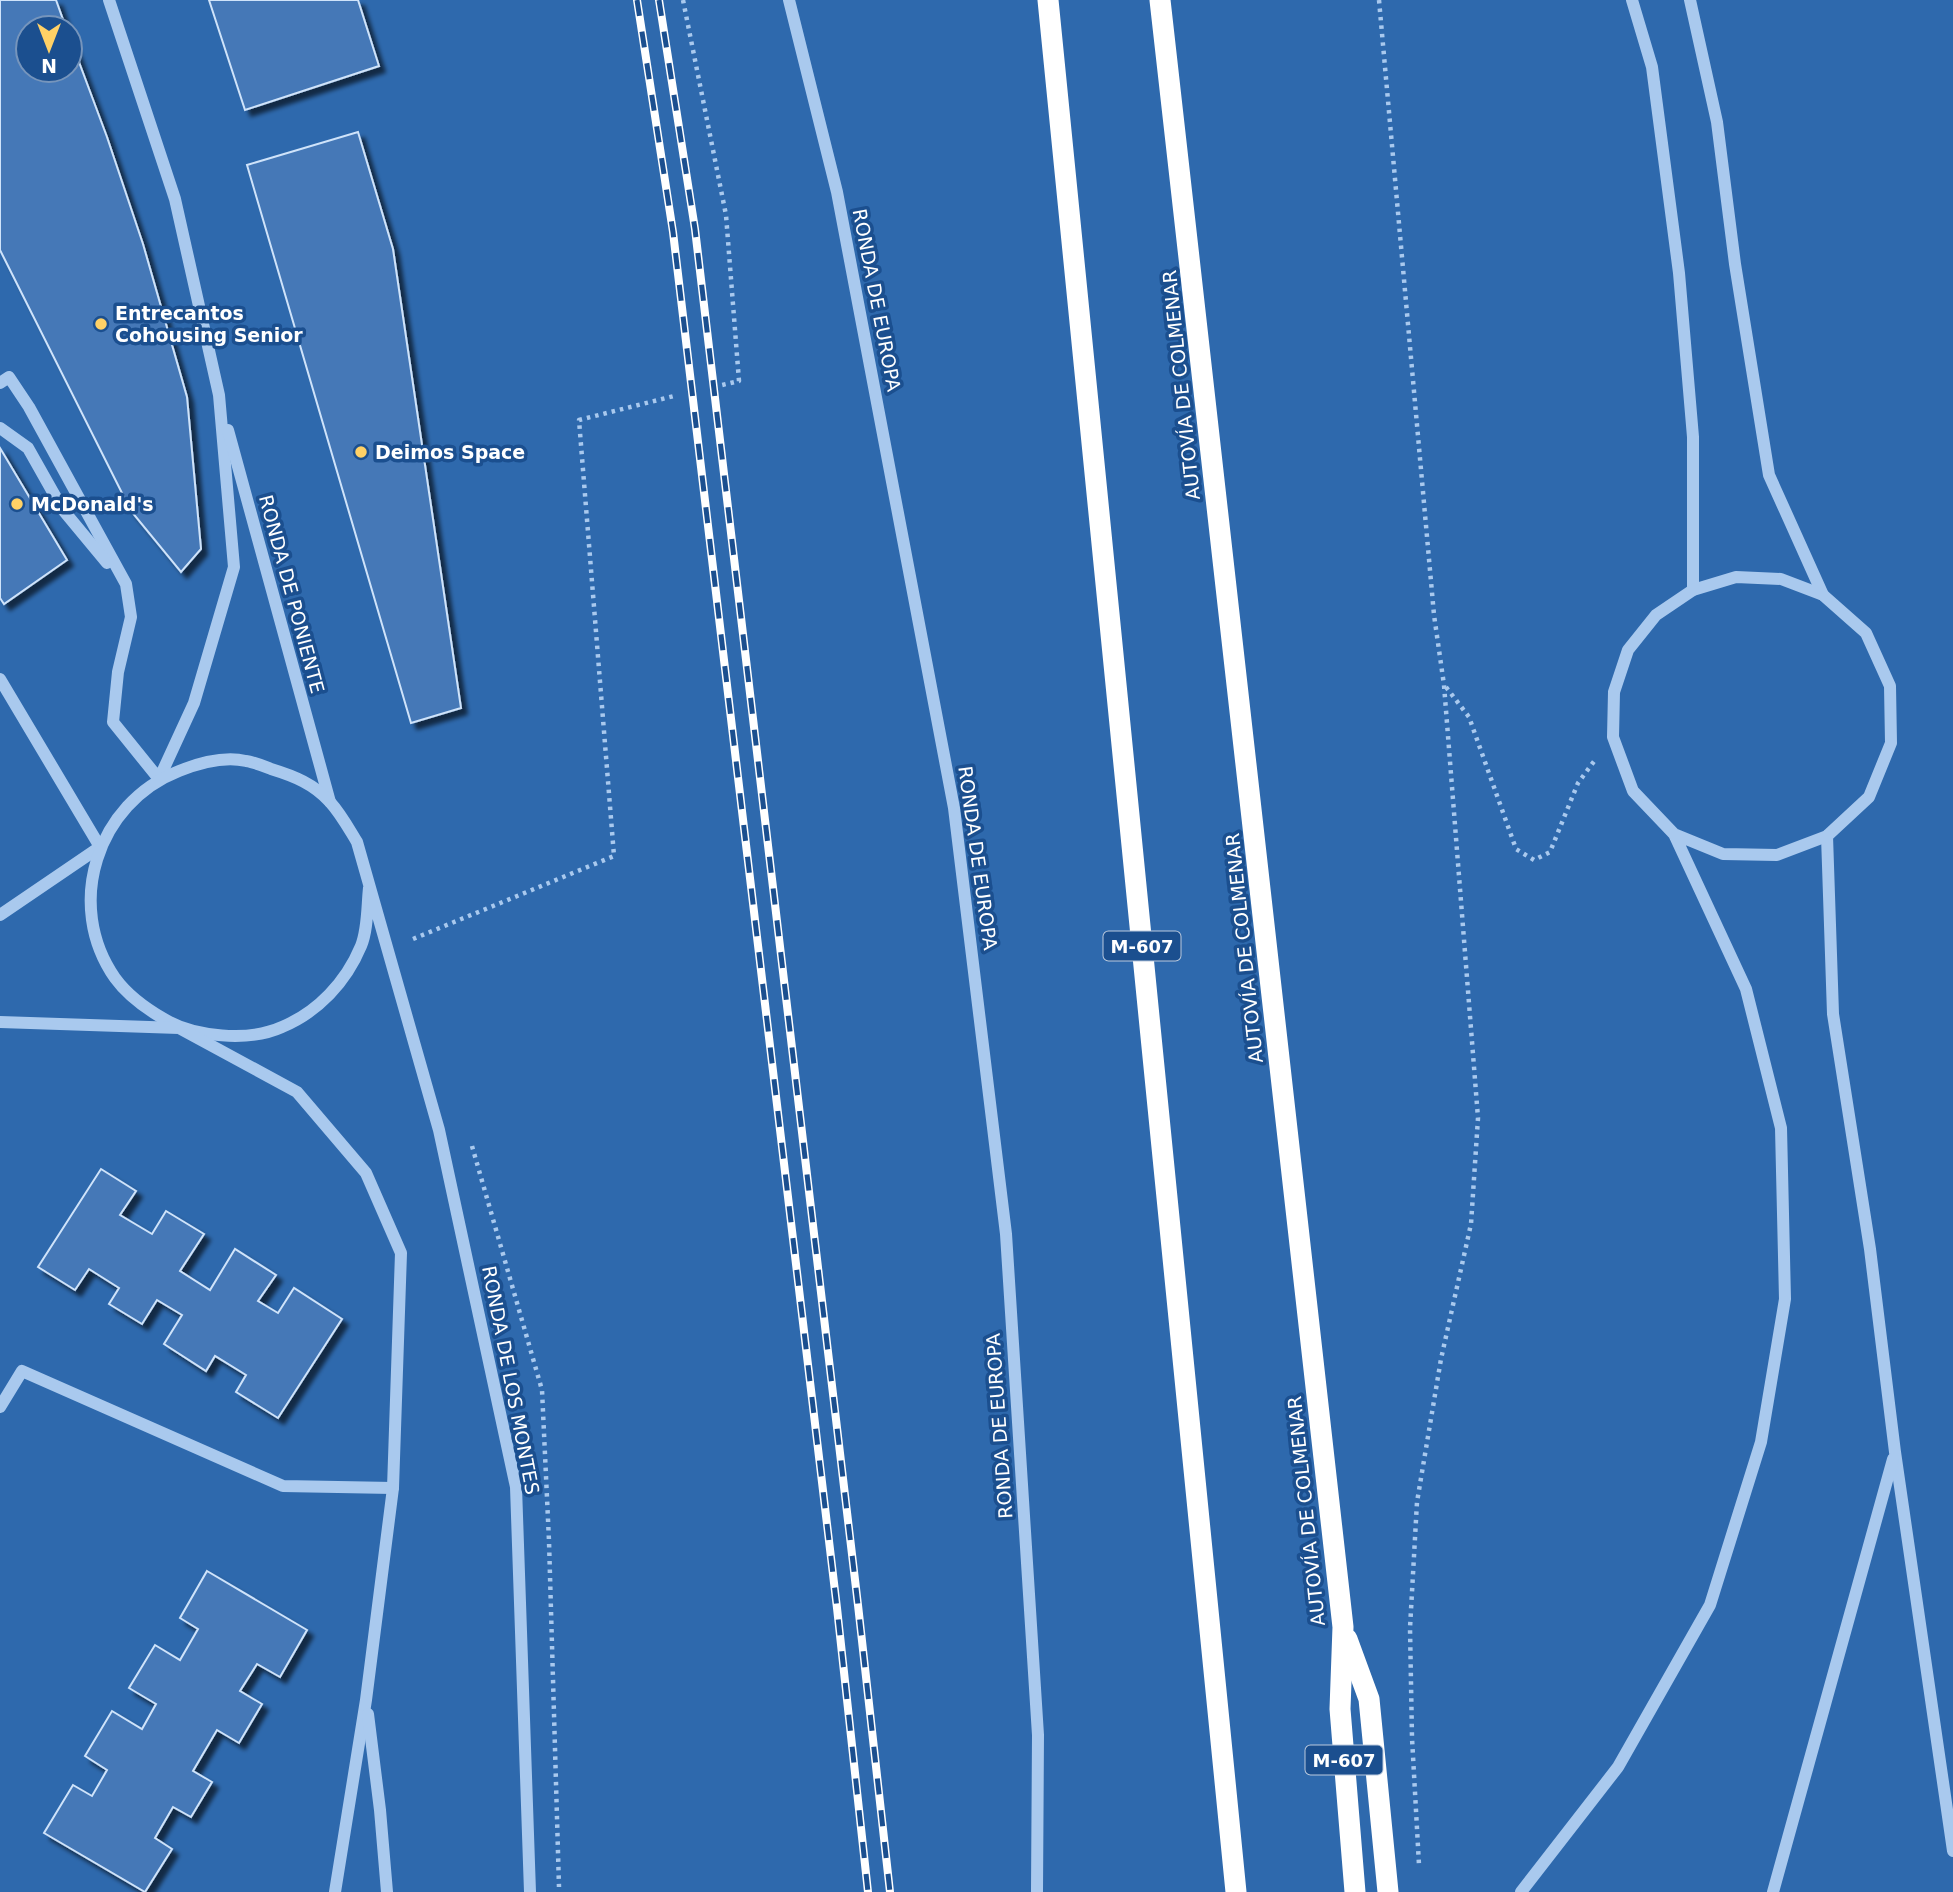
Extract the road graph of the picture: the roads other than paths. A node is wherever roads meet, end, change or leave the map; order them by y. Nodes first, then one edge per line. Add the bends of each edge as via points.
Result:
1 (109, 0) edge
2 (789, 0) edge
3 (1048, 0) edge
4 (1160, 0) edge
5 (1632, 0) edge
6 (1690, 0) edge
7 (0, 383) edge
8 (219, 395) junction
9 (0, 428) edge
10 (126, 584) junction
11 (1693, 590) junction
12 (1823, 595) junction
13 (0, 678) edge
14 (159, 779) junction
15 (330, 802) junction
16 (1674, 834) junction
17 (1827, 836) junction
18 (100, 847) junction
19 (369, 888) junction
20 (0, 915) edge
21 (0, 1023) edge
22 (179, 1028) junction
23 (0, 1407) edge
24 (1895, 1452) junction
25 (393, 1488) junction
26 (1343, 1627) junction
27 (366, 1700) junction
28 (1953, 1851) edge
29 (335, 1892) edge
30 (387, 1892) edge
31 (530, 1892) edge
32 (1037, 1892) edge
33 (1236, 1892) edge
34 (1354, 1892) edge
35 (1388, 1892) edge
36 (1521, 1892) edge
37 (1773, 1892) edge

1 - 8 street, RONDA DE PONIENTE via 175,199
2 - 32 street, RONDA DE EUROPA via 837,192 954,808 1006,1234 1038,1735
3 - 33 highway, M-607
4 - 26 highway, AUTOVÍA DE COLMENAR / M-607
5 - 11 street via 1652,67 1679,273 1693,437
6 - 12 street via 1717,122 1769,475
7 - 10 street via 9,377 29,407
8 - 14 street, RONDA DE PONIENTE via 234,567 194,703
8 - 15 street, RONDA DE PONIENTE
9 - 10 street via 28,448 63,510
10 - 14 street via 131,617 113,722
11 - 12 street via 1736,577 1781,579
11 - 16 street via 1656,615 1628,650 1614,692 1613,737 1633,791
12 - 17 street via 1866,633 1891,686 1891,743 1869,797
13 - 18 street
14 - 15 street via 202,762 244,760 300,778
14 - 18 street via 118,815
15 - 19 street, RONDA DE LOS MONTES via 357,842
16 - 17 street via 1723,854 1777,855
16 - 36 street via 1746,989 1781,1128 1785,1299 1761,1442 1710,1605 1618,1767
17 - 24 street via 1833,1014 1870,1248
18 - 20 street
18 - 22 street via 90,894 97,941 115,978 141,1006
19 - 22 street via 362,944 338,986 308,1013 279,1029 230,1037
19 - 31 street, RONDA DE LOS MONTES via 439,1130 516,1487
21 - 22 street
22 - 25 street via 297,1092 366,1173 401,1253
23 - 25 street via 22,1371 283,1486
24 - 28 street
24 - 37 street
25 - 27 street
26 - 34 highway, AUTOVÍA DE COLMENAR / M-607 via 1340,1709
26 - 35 highway via 1369,1699
27 - 29 street
27 - 30 street

